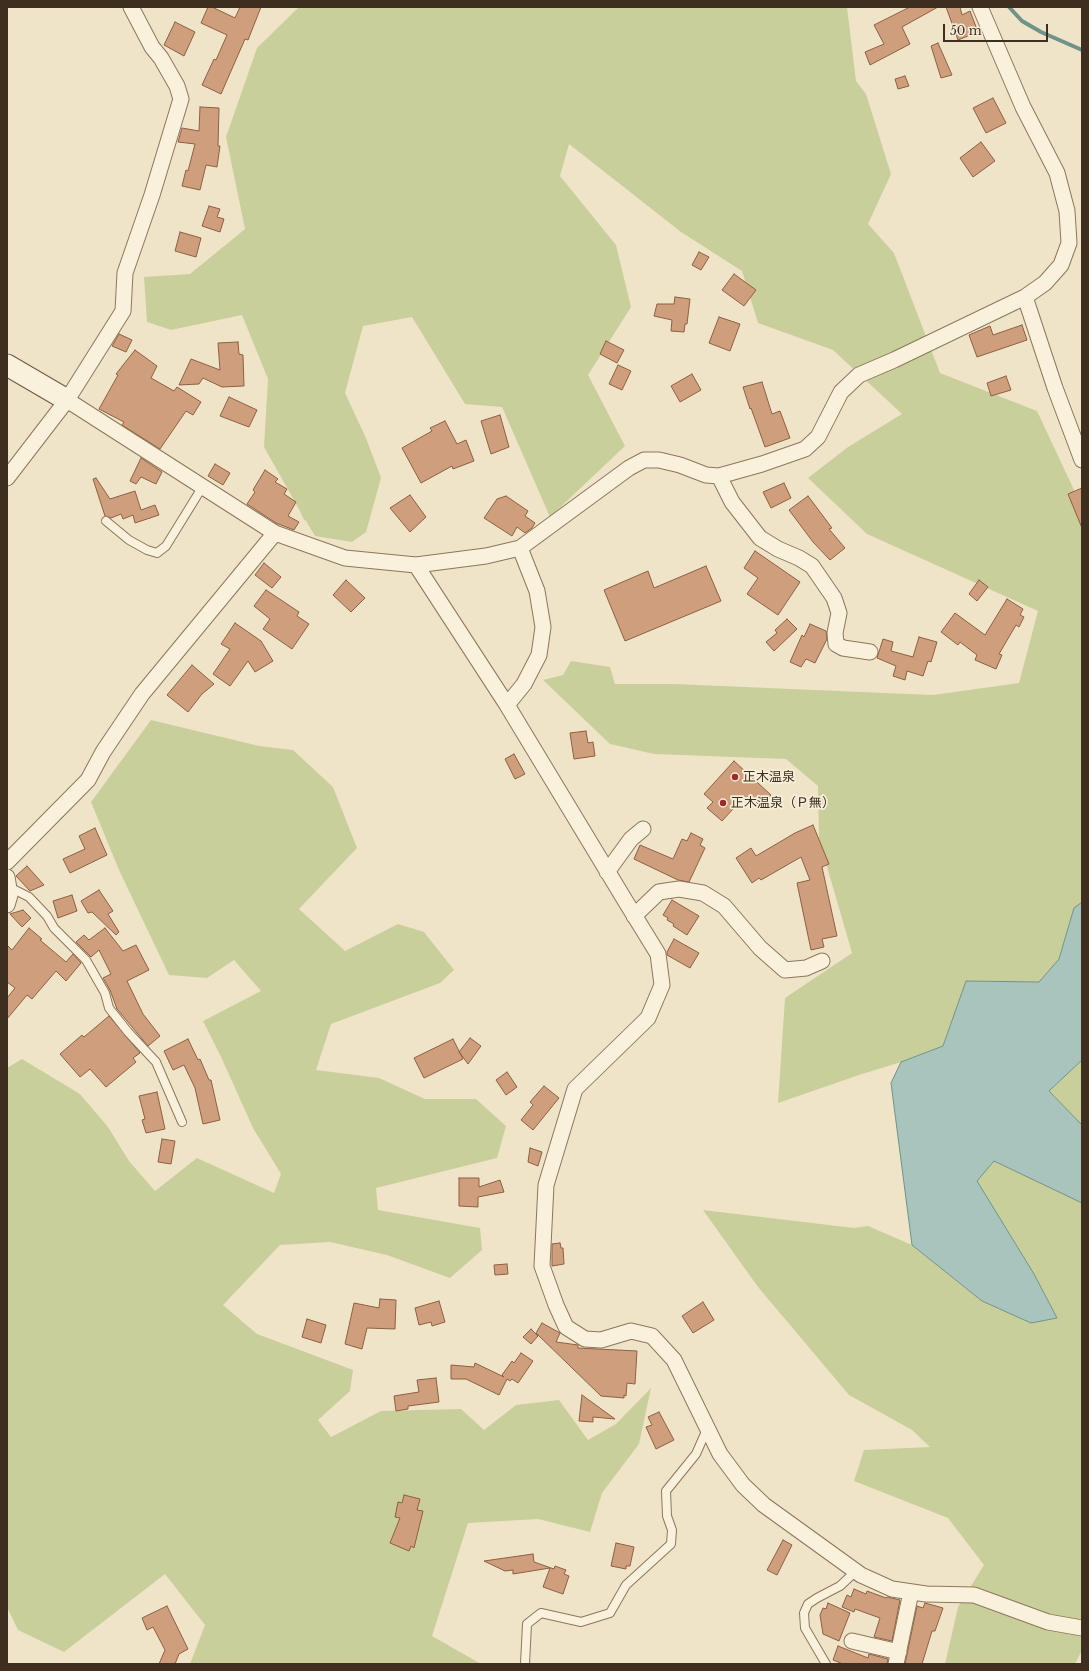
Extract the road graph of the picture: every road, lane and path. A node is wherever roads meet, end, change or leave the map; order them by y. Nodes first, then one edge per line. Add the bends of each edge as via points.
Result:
1 (131, 7) edge
2 (980, 7) edge
3 (1025, 297) junction
4 (7, 365) edge
5 (67, 400) junction
6 (1082, 460) edge
7 (718, 476) junction
8 (7, 478) edge
9 (203, 486) junction
10 (106, 521) dead end
11 (275, 533) junction
12 (520, 548) junction
13 (416, 565) junction
14 (870, 652) dead end
15 (508, 705) junction
16 (644, 829) dead end
17 (7, 862) edge
18 (607, 872) junction
19 (8, 882) edge
20 (7, 905) edge
21 (634, 916) junction
22 (822, 961) dead end
23 (182, 1122) dead end
24 (707, 1429) junction
25 (856, 1571) junction
26 (910, 1592) junction
27 (1082, 1628) edge
28 (852, 1641) dead end
29 (897, 1658) edge
30 (525, 1664) edge
31 (826, 1664) edge

1 - 5 street via 177,86 181,99 125,273 123,311
2 - 3 street via 1023,107 1057,173 1068,211 1069,243 1061,265 1045,283
3 - 6 street
3 - 7 street via 859,375 841,392 818,437 804,449
4 - 5 street
5 - 8 street
5 - 9 street
7 - 12 street via 706,475 660,460 644,460 629,468
7 - 14 street via 732,502 760,538 812,566 834,598 839,612 836,644 843,648
9 - 10 lane via 166,546 157,552 147,550 129,540
9 - 11 street
11 - 13 street via 345,558
11 - 17 street via 142,694 103,752 88,780
12 - 13 street via 486,556
12 - 15 street via 537,591 543,627 539,655 524,684
13 - 15 street
15 - 18 street
16 - 18 street via 631,839
18 - 21 street
19 - 20 street via 10,895
19 - 23 lane via 29,898 86,960 105,993 109,1008 156,1062
21 - 22 street via 659,892 679,889 703,892 724,906 760,948 785,970 806,968
21 - 24 street via 658,954 662,985 648,1018 576,1090 546,1185 542,1266 566,1328 585,1339 601,1340 631,1331 652,1336 674,1360
24 - 25 street via 720,1454 743,1485 764,1505
24 - 30 lane via 696,1454 666,1491 667,1516 672,1530 671,1544 626,1585 610,1613 581,1622 541,1613 526,1624
25 - 26 street via 892,1589
25 - 31 lane via 840,1586 808,1604 804,1613 805,1628
26 - 27 street via 974,1595 1048,1622
26 - 29 street
28 - 29 street

